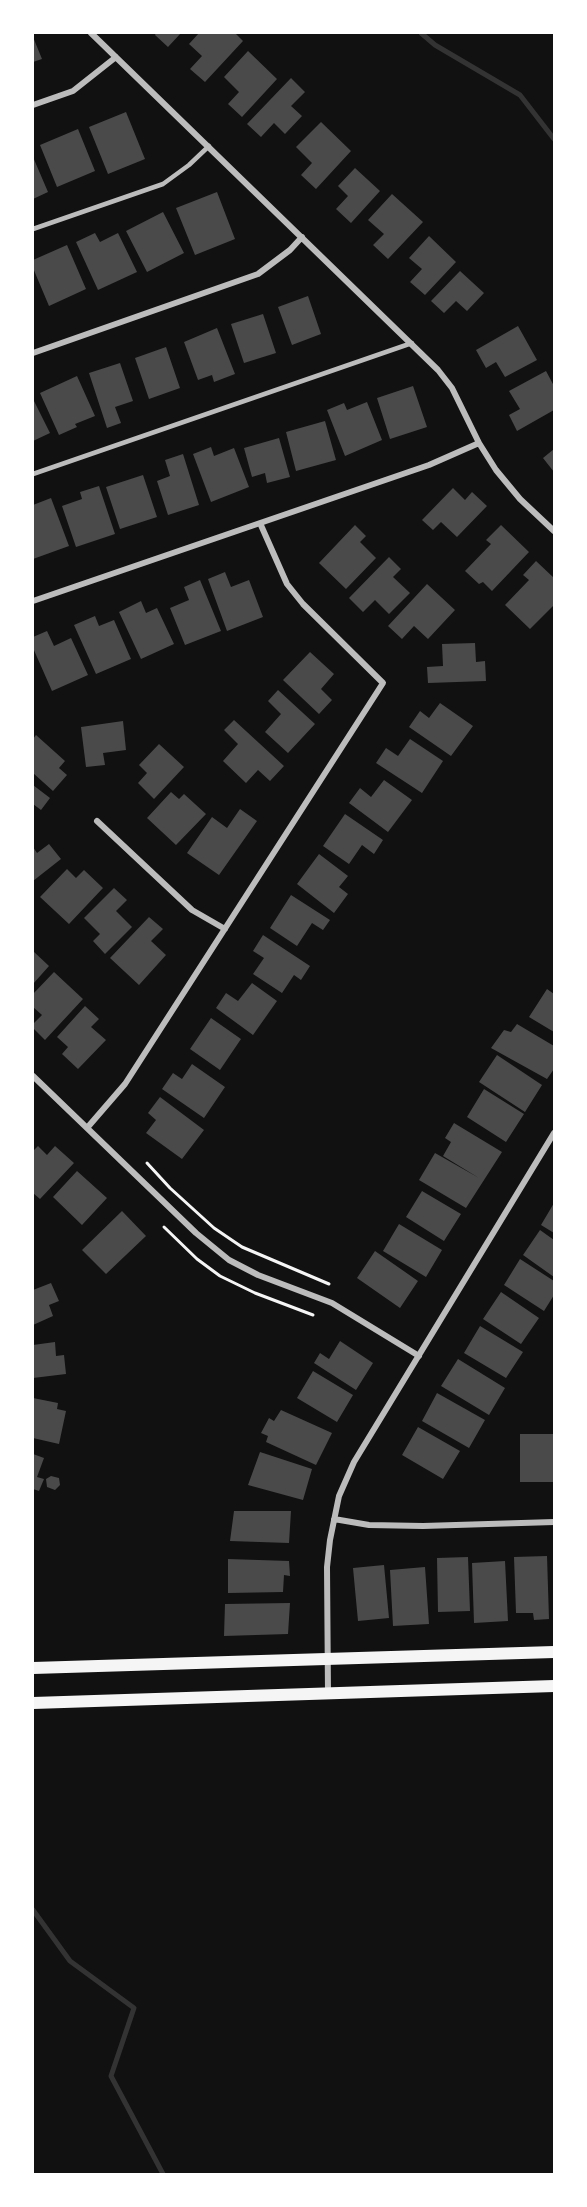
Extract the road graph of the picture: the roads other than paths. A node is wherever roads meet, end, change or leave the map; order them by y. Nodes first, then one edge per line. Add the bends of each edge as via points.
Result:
1 (91, 33) edge
2 (116, 57) junction
3 (33, 105) edge
4 (209, 146) junction
5 (33, 229) edge
6 (302, 237) junction
7 (412, 343) junction
8 (33, 353) edge
9 (479, 443) junction
10 (33, 474) edge
11 (260, 523) junction
12 (554, 531) edge
13 (33, 602) edge
14 (97, 820) dead end
15 (225, 929) junction
16 (33, 1076) edge
17 (87, 1128) junction
18 (554, 1133) edge
19 (419, 1356) junction
20 (333, 1519) junction
21 (554, 1522) edge
22 (554, 1652) edge
23 (328, 1660) junction
24 (33, 1668) edge
25 (554, 1686) edge
26 (328, 1693) junction
27 (33, 1703) edge

1 - 2 street
2 - 3 street via 73,91
2 - 4 street
4 - 5 lane via 163,184
4 - 6 street
6 - 7 street
6 - 8 street via 258,273
7 - 9 street via 452,388
7 - 10 lane
9 - 11 street via 429,465
9 - 12 street via 520,499
11 - 13 street
11 - 15 street via 287,584 383,683
14 - 15 street via 192,910
15 - 17 street via 124,1084
16 - 17 street
17 - 19 street via 229,1260 332,1303
18 - 19 street
19 - 20 street via 354,1462
20 - 21 street via 369,1525 423,1526
20 - 23 street via 327,1567
22 - 23 main road
23 - 24 main road
23 - 26 street
25 - 26 main road
26 - 27 main road

